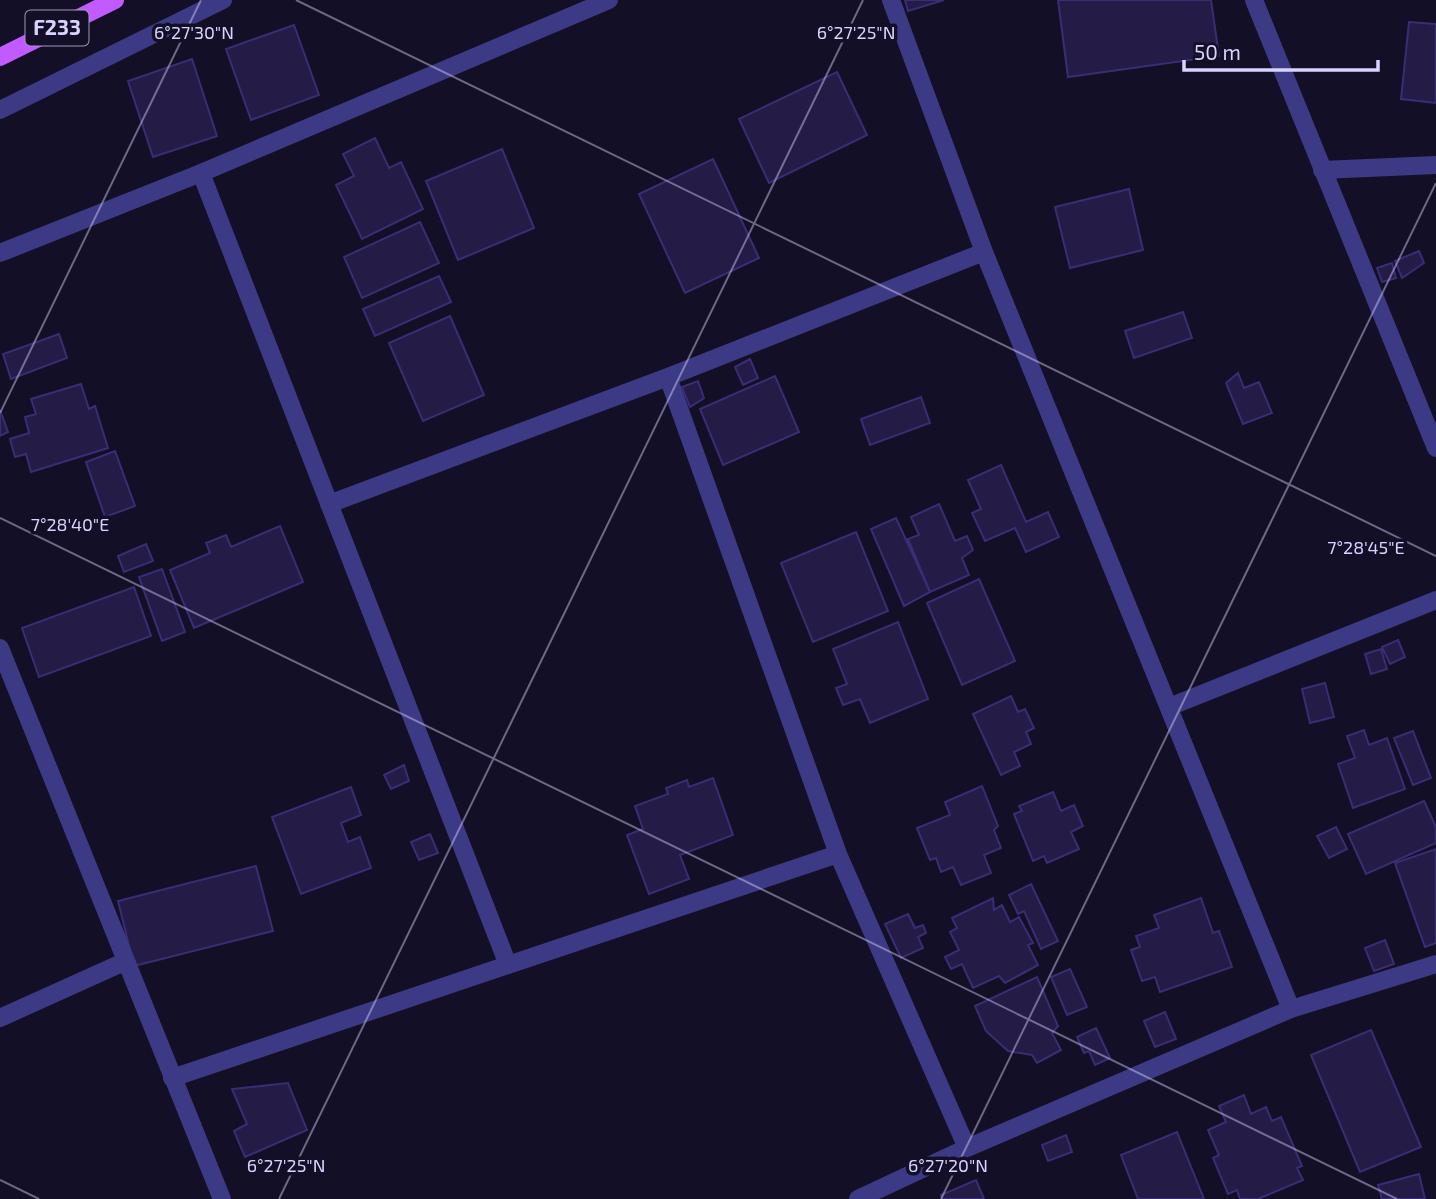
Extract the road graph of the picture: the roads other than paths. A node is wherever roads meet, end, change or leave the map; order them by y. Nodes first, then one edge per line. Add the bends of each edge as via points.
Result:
1 (115, 0) edge
2 (223, 0) edge
3 (609, 0) edge
4 (891, 0) edge
5 (1254, 0) edge
6 (0, 57) edge
7 (0, 110) edge
8 (1436, 165) edge
9 (1322, 170) junction
10 (201, 173) junction
11 (984, 252) junction
12 (0, 253) edge
13 (668, 377) junction
14 (1436, 447) edge
15 (329, 503) junction
16 (1436, 600) edge
17 (0, 648) edge
18 (1169, 707) junction
19 (838, 854) junction
20 (124, 962) junction
21 (1436, 964) edge
22 (508, 965) junction
23 (1291, 1009) junction
24 (0, 1018) edge
25 (172, 1078) junction
26 (967, 1148) junction
27 (222, 1199) edge
28 (858, 1199) edge

1 - 6 main road, F233
2 - 7 street
3 - 10 street
4 - 11 street
5 - 9 street
8 - 9 street
9 - 14 street
10 - 12 street
10 - 15 street
11 - 13 street
11 - 18 street
13 - 15 street
13 - 19 street
15 - 22 street
16 - 18 street
17 - 20 street
18 - 23 street
19 - 22 street
19 - 26 street
20 - 24 street
20 - 25 street
21 - 23 street
22 - 25 street
23 - 26 street
25 - 27 street
26 - 28 street

